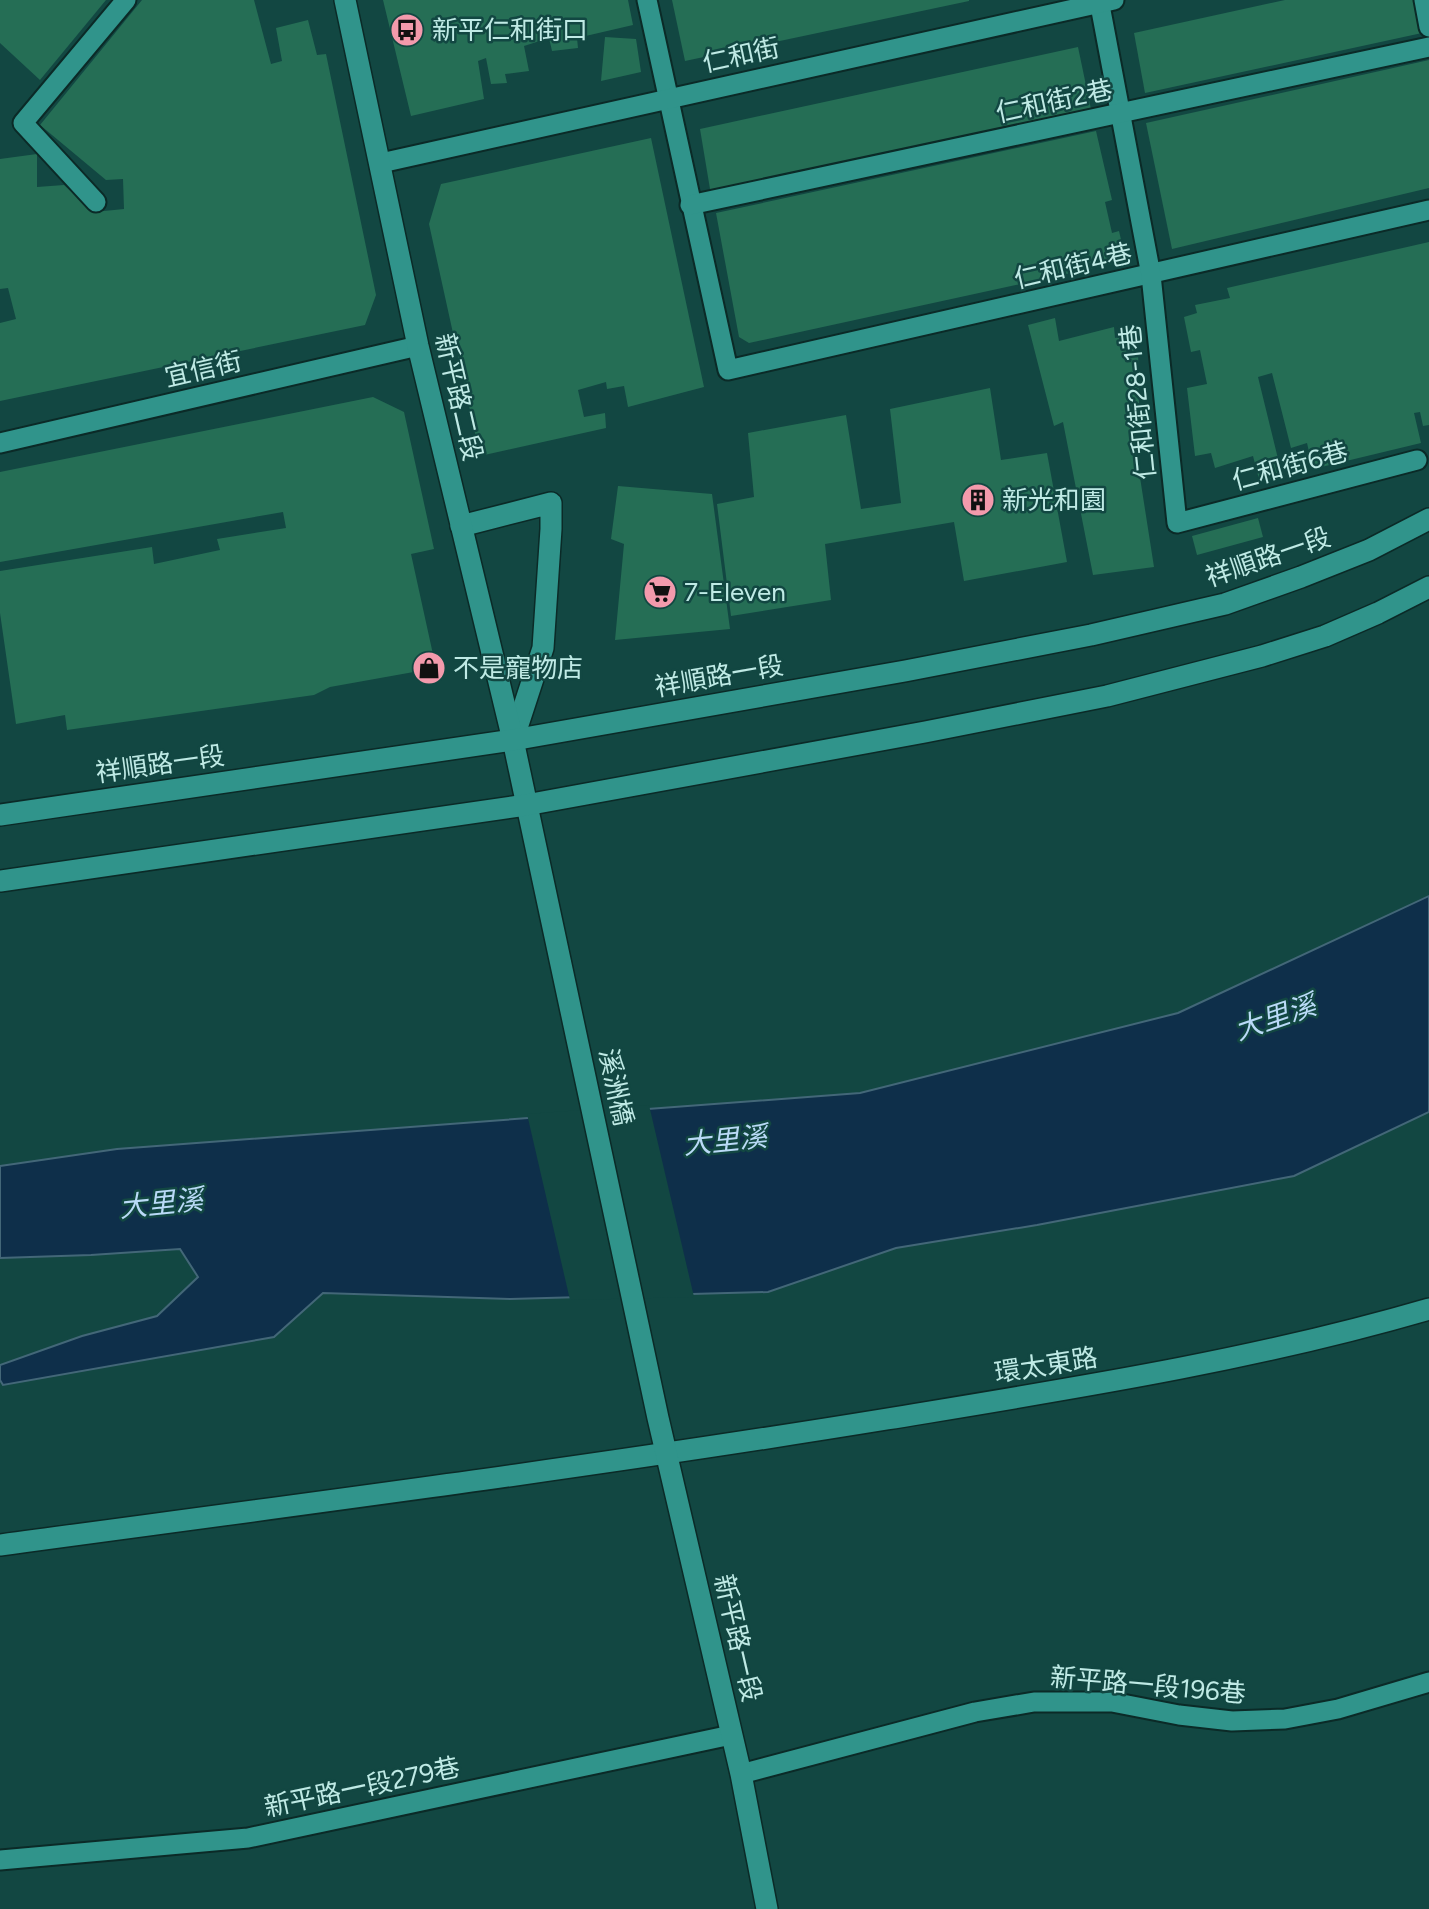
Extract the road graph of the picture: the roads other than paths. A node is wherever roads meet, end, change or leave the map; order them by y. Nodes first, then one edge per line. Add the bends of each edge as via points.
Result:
1 (126, 0) edge
2 (345, 0) edge
3 (647, 0) edge
4 (1424, 0) edge
5 (1104, 1) edge
6 (1429, 27) edge
7 (1429, 47) edge
8 (667, 98) junction
9 (1121, 114) junction
10 (381, 163) junction
11 (96, 202) dead end
12 (690, 205) junction
13 (1429, 210) edge
14 (1152, 275) junction
15 (418, 346) junction
16 (0, 443) edge
17 (1417, 460) dead end
18 (1429, 519) edge
19 (1177, 523) joint
20 (461, 526) junction
21 (1429, 587) edge
22 (513, 740) junction
23 (526, 805) junction
24 (0, 815) edge
25 (0, 881) edge
26 (1429, 1310) edge
27 (650, 1381) joint
28 (667, 1454) junction
29 (0, 1545) edge
30 (1429, 1682) edge
31 (731, 1735) junction
32 (741, 1774) junction
33 (0, 1860) edge
34 (767, 1909) edge

1 - 11 lane via 23,123
2 - 10 street, 新平路二段
3 - 8 lane
4 - 6 lane
5 - 8 lane, 仁和街
5 - 9 lane, 仁和街28-1巷
7 - 9 lane, 仁和街2巷
8 - 10 lane, 仁和街
8 - 12 lane
9 - 12 lane, 仁和街2巷
9 - 14 lane, 仁和街28-1巷
10 - 15 street, 新平路二段
12 - 14 lane, 仁和街4巷 via 729,370
13 - 14 lane, 仁和街4巷
14 - 19 lane, 仁和街28-1巷
15 - 16 lane, 宜信街
15 - 20 street, 新平路二段
17 - 19 lane, 仁和街6巷
18 - 22 street, 祥順路一段 via 1369,550 1224,604 905,671
20 - 22 street, 新平路二段
20 - 22 street via 551,503 542,648
21 - 23 street via 1325,636 1107,696
22 - 23 street, 新平路二段
22 - 24 street, 祥順路一段
23 - 25 street
23 - 27 street, 溪洲橋
26 - 28 street, 環太東路 via 1277,1349 1123,1381
27 - 28 street, 新平路一段
28 - 29 street, 環太東路
28 - 31 street, 新平路一段
30 - 32 lane, 新平路一段196巷 via 1338,1709 1285,1719 1232,1721 1112,1702 1034,1702 975,1712
31 - 32 street, 新平路一段
31 - 33 lane, 新平路一段279巷 via 248,1838
32 - 34 street, 新平路一段

